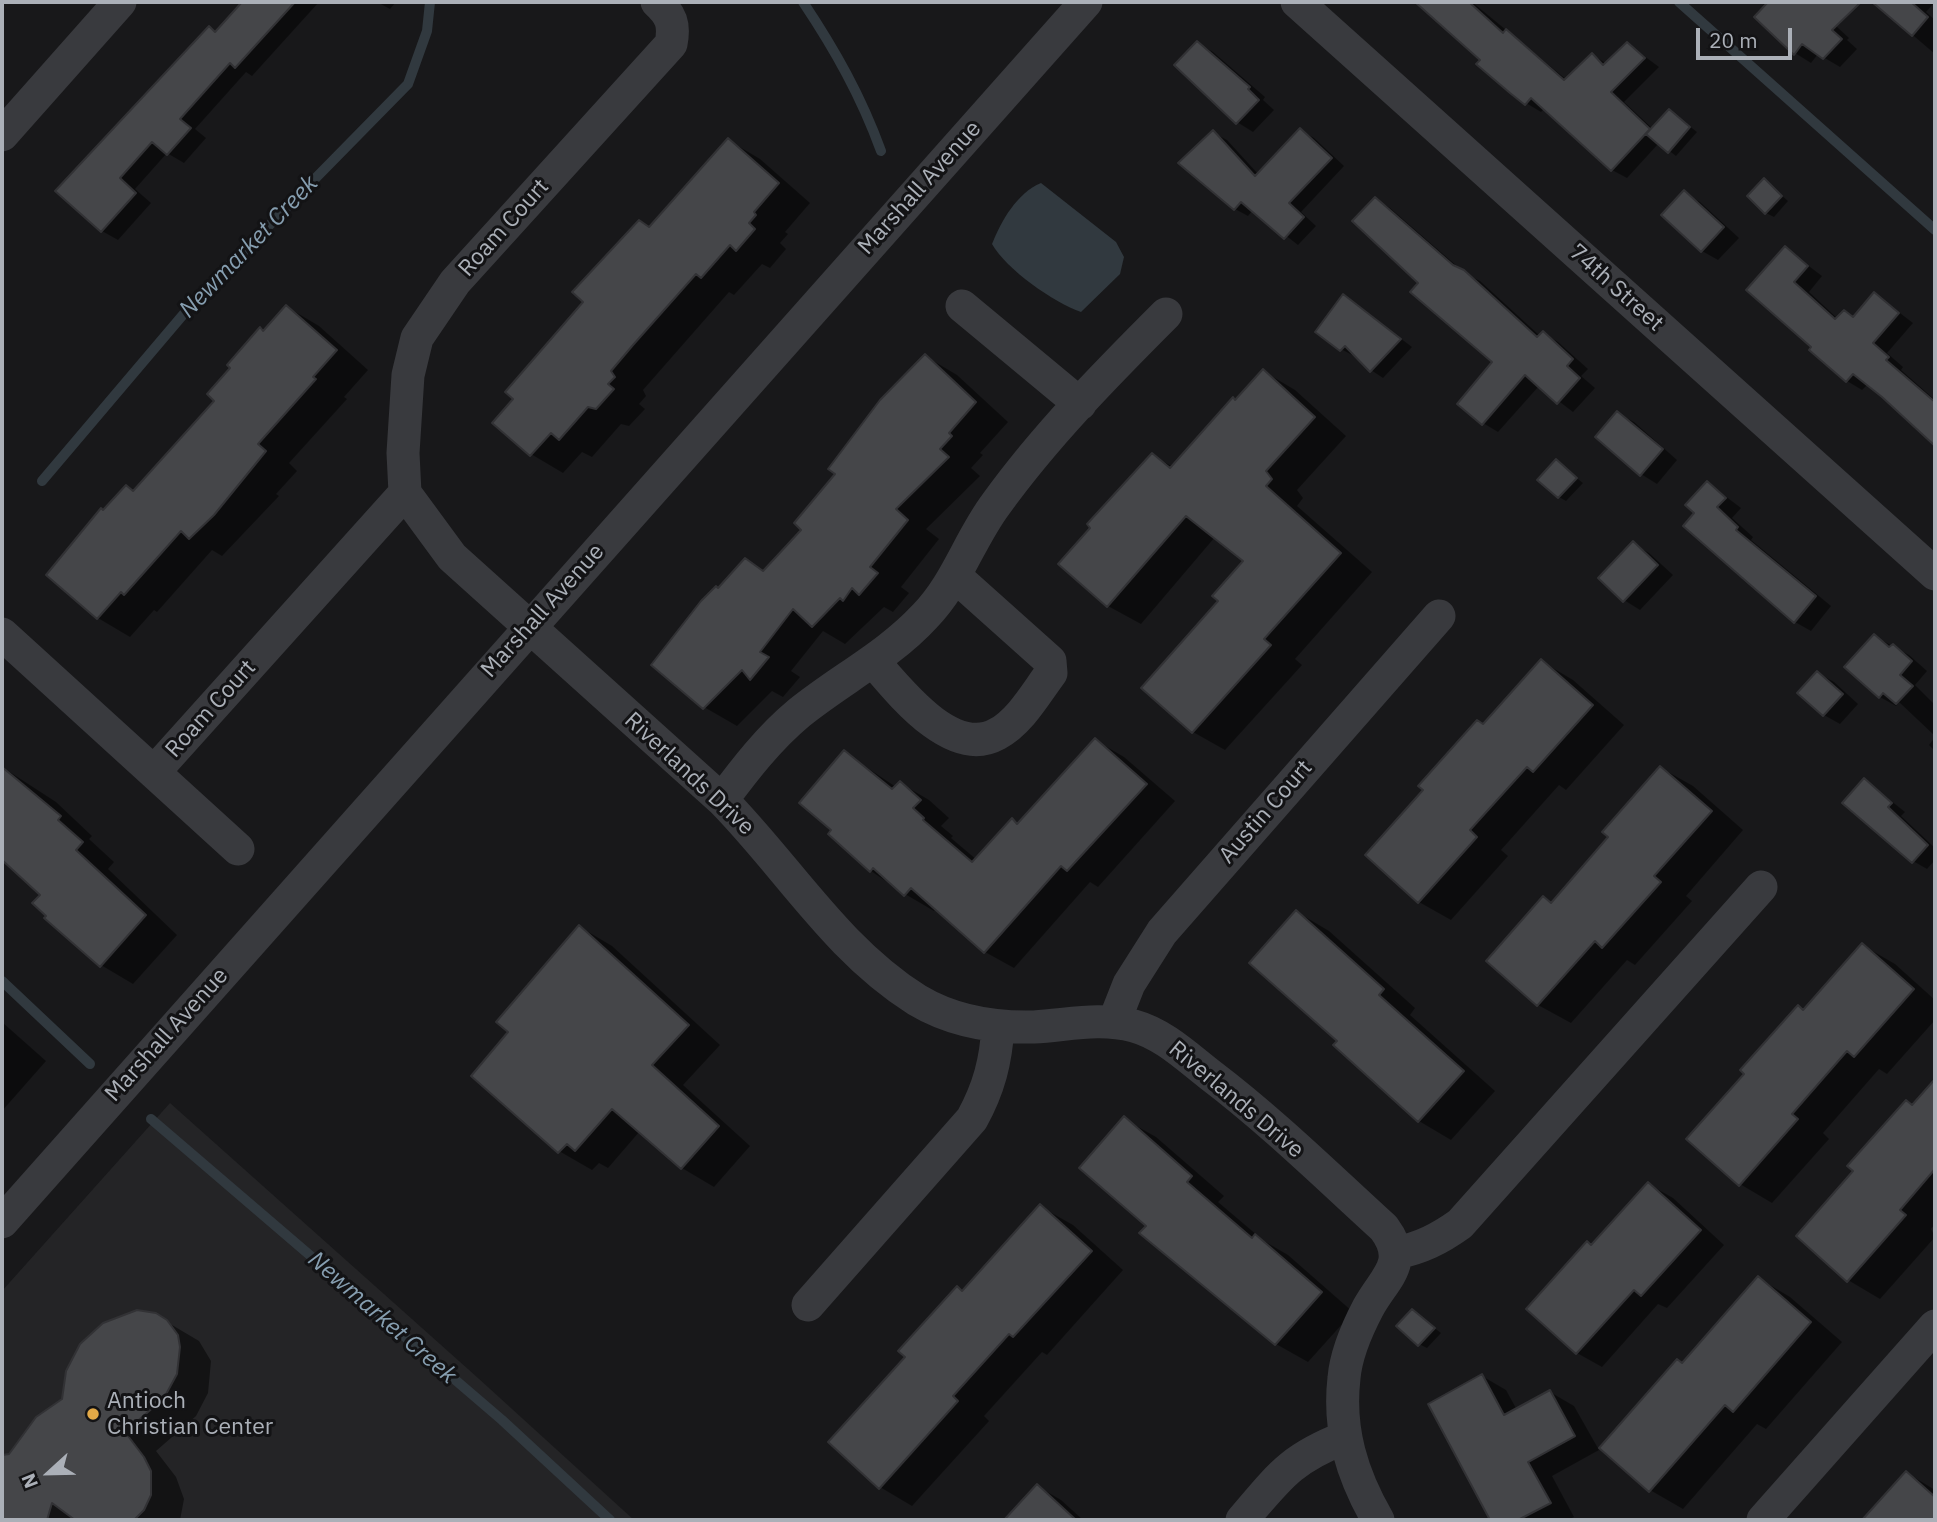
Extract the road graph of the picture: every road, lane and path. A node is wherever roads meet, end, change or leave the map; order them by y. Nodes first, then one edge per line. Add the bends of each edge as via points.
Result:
1 (120, 2) edge
2 (657, 2) edge
3 (1086, 2) edge
4 (1297, 2) edge
5 (2, 135) edge
6 (962, 306) dead end
7 (1166, 314) dead end
8 (1080, 404) junction
9 (405, 493) junction
10 (1935, 575) edge
11 (956, 576) junction
12 (1439, 616) dead end
13 (528, 628) junction
14 (2, 634) edge
15 (874, 662) junction
16 (153, 772) junction
17 (722, 800) junction
18 (239, 849) dead end
19 (1761, 887) dead end
20 (1114, 1022) junction
21 (998, 1026) junction
22 (2, 1222) edge
23 (1396, 1253) junction
24 (808, 1305) dead end
25 (1935, 1326) edge
26 (1344, 1438) junction
27 (1242, 1520) edge
28 (1378, 1520) edge
29 (1763, 1520) edge

1 - 5 street
2 - 9 street, Roam Court via 670,14 671,44 455,282 416,338 406,401
3 - 13 street, Marshall Avenue
4 - 10 street, 74th Street
6 - 8 street
7 - 8 street
8 - 11 street via 998,500
9 - 13 street via 452,557
9 - 16 street, Roam Court
11 - 15 street via 928,613
11 - 15 street via 1050,661 1051,673 1007,727 995,736 976,740 956,737 927,718
12 - 20 street, Austin Court via 1162,932 1129,984
13 - 17 street, Riverlands Drive
13 - 22 street, Marshall Avenue
14 - 16 street, Roam Court
15 - 17 street via 798,714 770,740
16 - 18 street
17 - 21 street, Riverlands Drive via 814,909 880,973 937,1010
19 - 23 street via 1460,1224 1419,1248
20 - 21 street, Riverlands Drive
20 - 23 street, Riverlands Drive via 1167,1041 1245,1102 1384,1228
21 - 24 street via 996,1059 972,1119
23 - 26 street via 1393,1271 1362,1319 1348,1357
25 - 29 street
26 - 27 street via 1310,1451 1288,1467
26 - 28 street via 1361,1491

